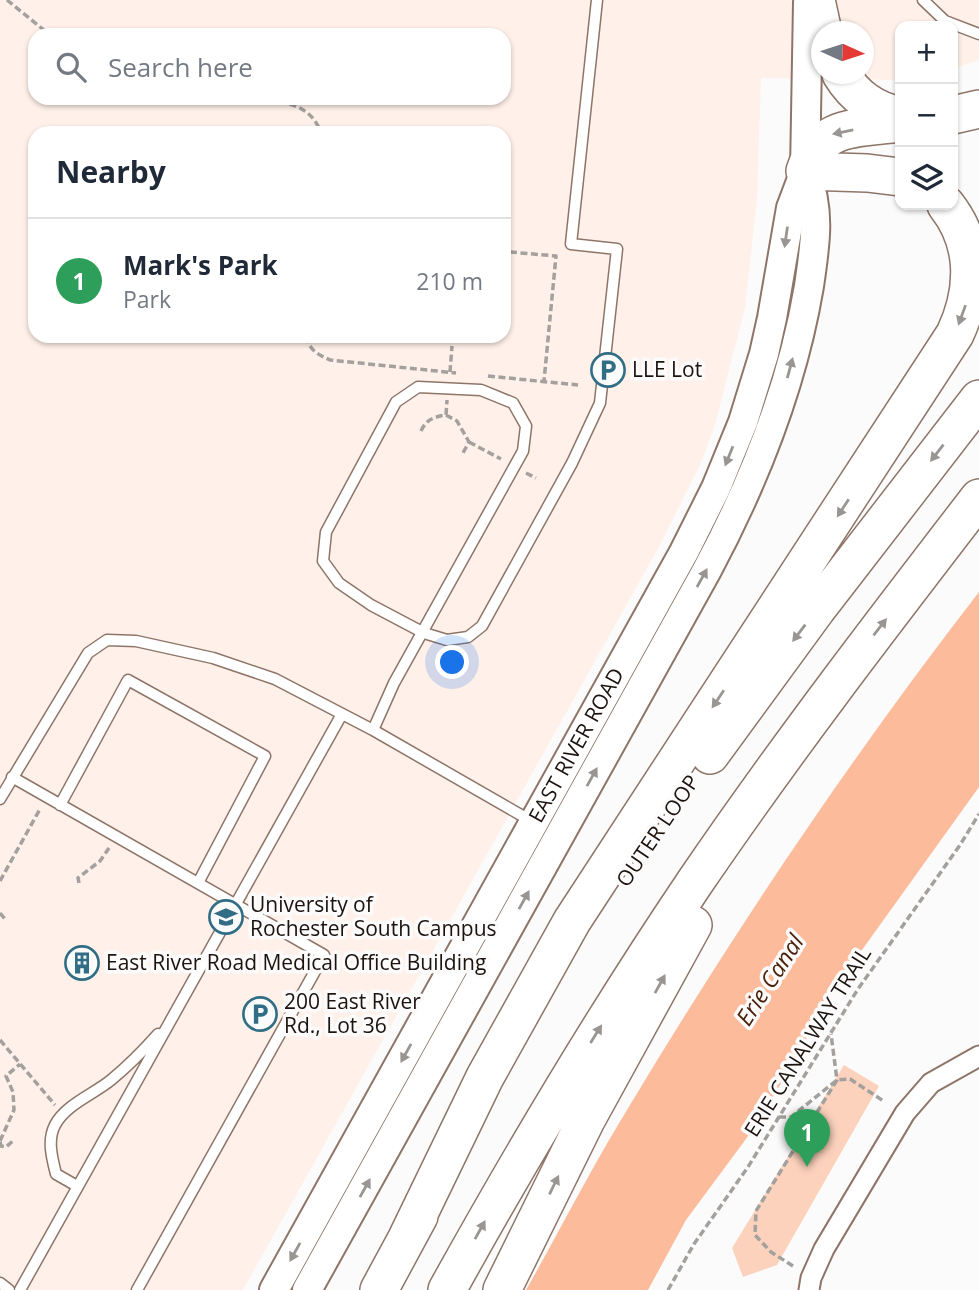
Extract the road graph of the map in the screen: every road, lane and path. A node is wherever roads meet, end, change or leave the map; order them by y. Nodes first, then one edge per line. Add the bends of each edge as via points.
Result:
1 (7, 0) edge
2 (597, 0) edge
3 (808, 0) edge
4 (816, 0) edge
5 (923, 0) edge
6 (821, 21) edge
7 (41, 28) edge
8 (979, 34) edge
9 (848, 84) edge
10 (294, 105) edge
11 (979, 109) edge
12 (895, 114) edge
13 (958, 114) edge
14 (895, 124) edge
15 (319, 126) edge
16 (804, 171) junction
17 (895, 176) edge
18 (949, 210) edge
19 (511, 252) edge
20 (308, 343) edge
21 (463, 373) dead end
22 (477, 374) dead end
23 (544, 381) junction
24 (579, 385) dead end
25 (979, 399) edge
26 (446, 415) dead end
27 (469, 442) junction
28 (463, 453) dead end
29 (506, 462) dead end
30 (526, 473) dead end
31 (536, 478) dead end
32 (979, 498) edge
33 (424, 633) junction
34 (342, 714) junction
35 (373, 730) junction
36 (799, 734) junction
37 (12, 777) junction
38 (0, 799) edge
39 (43, 804) dead end
40 (60, 805) junction
41 (979, 814) edge
42 (546, 829) junction
43 (112, 843) dead end
44 (0, 881) edge
45 (79, 883) dead end
46 (198, 883) junction
47 (235, 905) junction
48 (0, 913) edge
49 (5, 919) dead end
50 (172, 1017) junction
51 (831, 1032) junction
52 (0, 1040) edge
53 (979, 1056) edge
54 (20, 1065) junction
55 (837, 1080) junction
56 (884, 1102) dead end
57 (55, 1105) dead end
58 (779, 1116) junction
59 (14, 1140) dead end
60 (0, 1142) edge
61 (77, 1186) junction
62 (407, 1238) junction
63 (793, 1266) dead end
64 (0, 1283) edge
65 (9, 1290) edge
66 (20, 1290) edge
67 (137, 1290) edge
68 (274, 1290) edge
69 (307, 1290) edge
70 (379, 1290) edge
71 (447, 1290) edge
72 (502, 1290) edge
73 (668, 1290) edge
74 (809, 1290) edge

1 - 7 path
2 - 33 lane via 571,244 617,249 600,403 482,626 468,638 447,640
3 - 16 street, EAST RIVER ROAD
4 - 6 highway
5 - 8 lane via 945,21
9 - 12 highway via 869,105
10 - 15 path
11 - 13 highway
14 -> 16 highway via 831,135 817,145
16 - 17 highway
16 - 42 street, EAST RIVER ROAD via 816,209 815,245 798,340 766,441 712,559
18 -> 62 highway via 961,231 970,265 968,299 955,334 566,931 485,1077
19 - 23 path via 556,256
20 - 21 path via 330,360
22 - 23 path
23 - 24 path
25 -> 62 highway, OUTER LOOP via 794,639 650,842 514,1053
26 - 27 path via 457,421
27 - 28 path
27 - 29 path
30 - 31 path
36 -> 32 highway
33 - 33 lane via 339,583 323,561 326,533 396,402 418,387 481,390 513,403 526,426 523,451
33 - 35 lane
34 - 35 lane
34 - 37 lane via 275,679 213,658 136,641 107,640 88,653
34 - 47 lane
35 - 42 lane
71 -> 36 highway via 612,1009
72 -> 36 highway via 603,1088
37 - 38 lane
37 - 40 lane
39 - 44 path
40 - 46 lane
40 - 46 lane via 128,680 265,756
41 - 51 path, ERIE CANALWAY TRAIL
42 -> 68 street, EAST RIVER ROAD
69 -> 42 street, EAST RIVER ROAD
43 - 45 path via 100,861 78,878
46 - 47 lane
47 - 50 lane
47 - 67 lane via 324,955
48 - 49 path
50 - 61 lane
50 - 61 lane via 135,1060 55,1125 50,1152 56,1174
51 - 55 path
51 - 58 path, ERIE CANALWAY TRAIL
52 - 54 path
53 - 74 street via 931,1083 905,1113 824,1249
54 - 57 path
54 - 60 path via 6,1076 14,1110
55 - 56 path via 850,1079
55 - 58 path via 791,1117
55 - 63 path via 756,1212 755,1235
58 - 73 path, ERIE CANALWAY TRAIL
59 - 60 path via 6,1147
61 - 66 lane
62 - 70 highway, OUTER LOOP
64 - 65 lane

